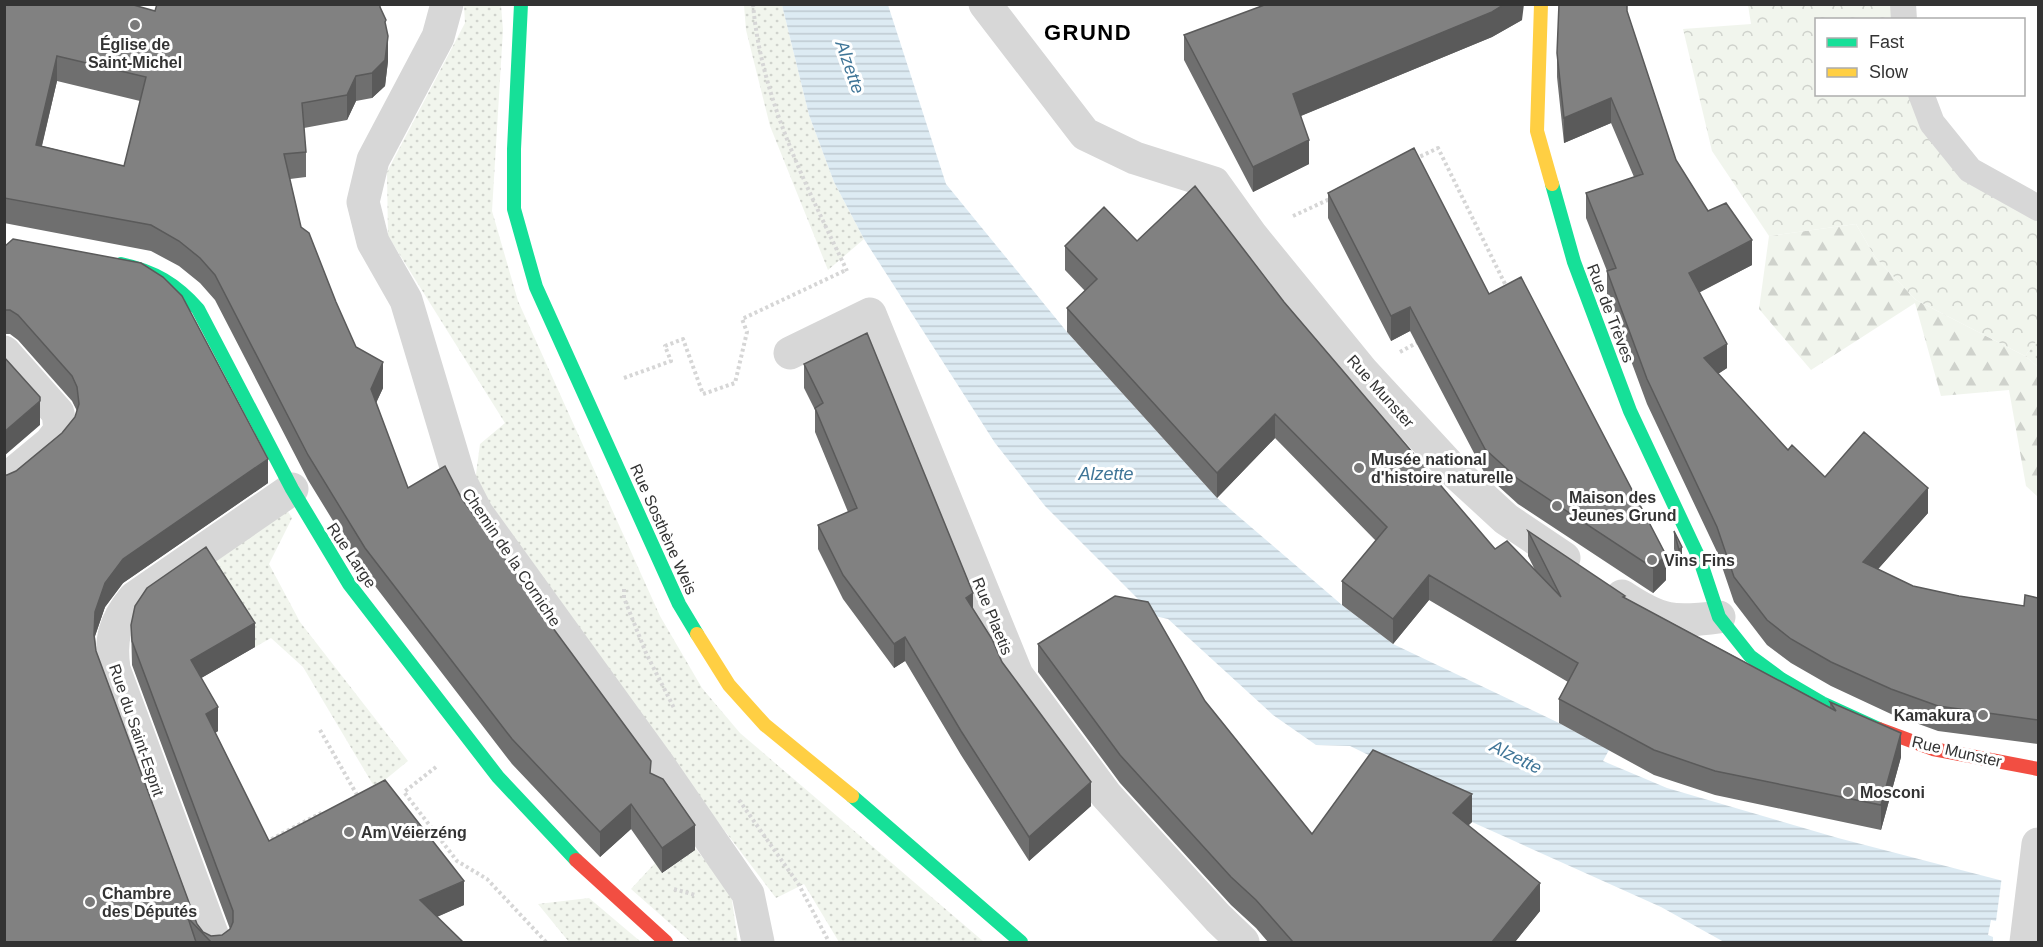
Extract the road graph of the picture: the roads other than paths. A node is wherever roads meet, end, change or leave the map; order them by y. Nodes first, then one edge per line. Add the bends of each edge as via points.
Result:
1 (447, 4) edge
2 (521, 4) edge
3 (985, 4) edge
4 (1541, 4) edge
5 (1922, 96) edge
6 (2038, 208) edge
7 (108, 261) edge
8 (4, 352) edge
9 (790, 353) dead end
10 (4, 481) edge
11 (292, 489) junction
12 (1719, 617) junction
13 (2038, 769) edge
14 (2037, 857) edge
15 (759, 941) edge
16 (215, 942) edge
17 (666, 942) edge
18 (1022, 942) edge
19 (1243, 942) edge
20 (2025, 942) edge

1 - 15 street, Chemin de la Corniche via 438,37 373,160 363,202 373,242 406,300 460,480 477,513 748,894
2 - 18 street, Rue Sosthène Weis via 514,209 536,287 679,604 729,685 765,726
3 - 12 street, Rue Munster via 1085,134 1135,158 1214,183 1362,371 1457,474 1506,519 1654,616 1668,620
4 - 12 street, Rue de Trèves via 1537,131 1574,262 1630,411 1700,560
5 - 6 lane via 1932,123 1970,170
7 - 11 street, Rue Large via 147,269 174,284 191,300
8 - 10 street via 58,413 60,430
9 - 19 street, Rue Plaetis via 870,314 1017,675 1106,795
11 - 16 street, Rue du Saint-Esprit via 134,598 114,632 114,669
11 - 17 street, Rue Large via 349,584 498,777 586,870
12 - 13 street, Rue Munster via 1750,656 1822,703 1884,732 1933,749
14 - 20 street

